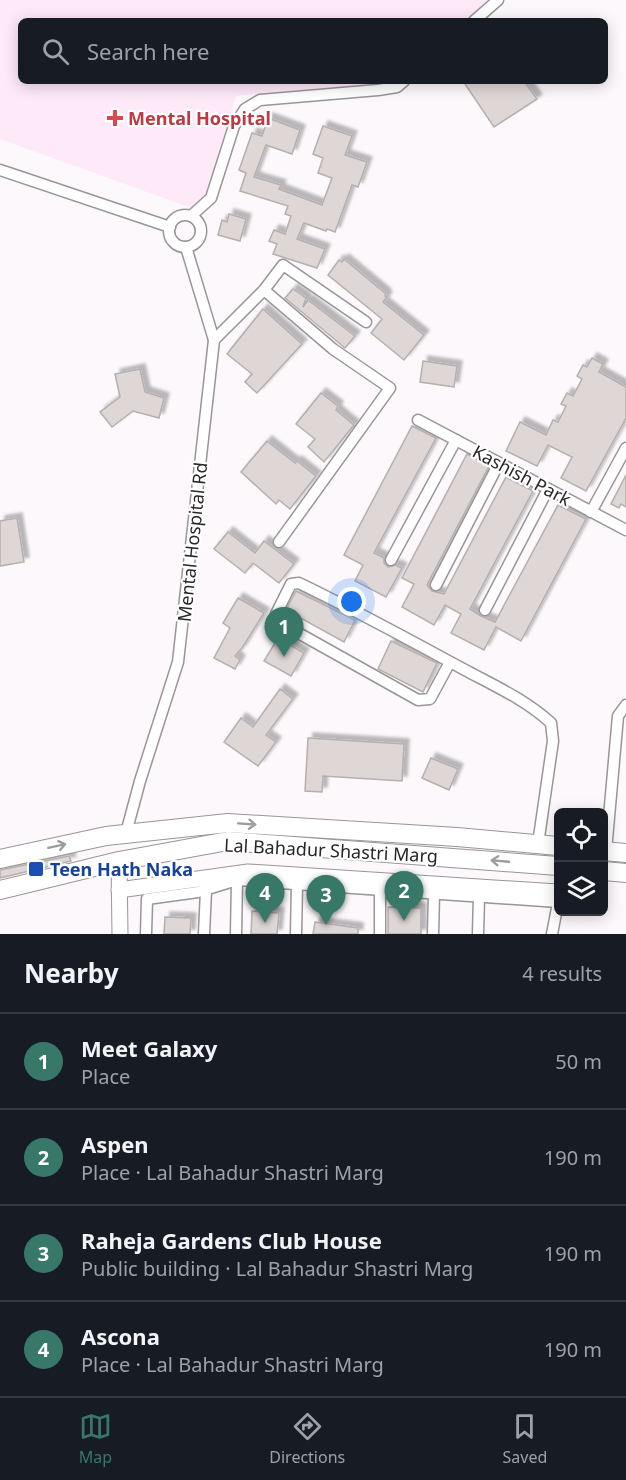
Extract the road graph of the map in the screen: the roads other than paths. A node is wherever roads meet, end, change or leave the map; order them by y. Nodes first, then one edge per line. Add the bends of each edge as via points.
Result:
1 (498, 0) edge
2 (477, 18) edge
3 (401, 84) edge
4 (0, 170) edge
5 (191, 216) junction
6 (170, 227) junction
7 (186, 247) junction
8 (264, 290) junction
9 (366, 322) dead end
10 (214, 340) junction
11 (418, 420) dead end
12 (456, 440) junction
13 (626, 448) edge
14 (499, 463) junction
15 (548, 489) junction
16 (591, 512) junction
17 (626, 530) edge
18 (279, 542) dead end
19 (391, 560) dead end
20 (436, 585) dead end
21 (485, 610) dead end
22 (450, 662) junction
23 (626, 705) edge
24 (608, 820) edge
25 (188, 827) junction
26 (126, 833) junction
27 (538, 844) junction
28 (554, 846) edge
29 (185, 849) junction
30 (608, 851) edge
31 (626, 853) edge
32 (0, 859) edge
33 (119, 861) junction
34 (554, 866) edge
35 (608, 871) edge
36 (626, 873) edge
37 (237, 880) junction
38 (297, 884) junction
39 (0, 890) edge
40 (119, 890) junction
41 (206, 890) junction
42 (380, 890) junction
43 (554, 892) edge
44 (434, 894) junction
45 (479, 897) junction
46 (554, 902) edge
47 (555, 916) edge
48 (120, 934) edge
49 (146, 934) edge
50 (204, 934) edge
51 (236, 934) edge
52 (297, 934) edge
53 (380, 934) edge
54 (433, 934) edge
55 (478, 934) edge
56 (552, 934) edge

1 - 2 street
3 - 5 street via 378,90 260,100 245,109 234,126 211,198
4 - 6 street
5 - 6 street via 177,217
5 - 7 street via 200,224 201,234 196,243
6 - 7 street via 173,241
7 - 10 street, Mental Hospital Rd
8 - 9 street via 283,265
8 - 10 street
8 - 18 street via 333,349 390,388
10 - 26 street, Mental Hospital Rd via 178,662
11 - 12 street, Kashish Park
12 - 14 street, Kashish Park
12 - 19 street
13 - 16 street
14 - 15 street, Kashish Park
14 - 20 street
15 - 16 street, Kashish Park
15 - 21 street
16 - 17 street, Kashish Park
22 - 22 street via 298,583 291,584 276,614 284,625 418,699 430,699
22 - 27 street via 535,709 551,723 553,741
23 - 24 street via 618,716
25 - 26 main road, Lal Bahadur Shastri Marg
25 -> 27 main road, Lal Bahadur Shastri Marg via 228,822
25 - 29 main road
32 -> 26 main road, Lal Bahadur Shastri Marg
27 - 28 main road, Lal Bahadur Shastri Marg
29 - 33 main road, Lal Bahadur Shastri Marg
34 -> 29 main road, Lal Bahadur Shastri Marg via 228,841
30 - 31 main road
33 - 39 main road, Lal Bahadur Shastri Marg
33 - 40 street
35 - 36 main road
37 - 38 street
37 - 41 street
37 - 51 street
38 - 42 street
38 - 52 street
40 - 43 street via 248,872
40 - 48 street
41 - 49 street via 147,899
41 - 50 street
42 - 44 street
42 - 53 street
44 - 45 street
44 - 54 street
45 - 46 street
45 - 55 street
47 - 56 street

